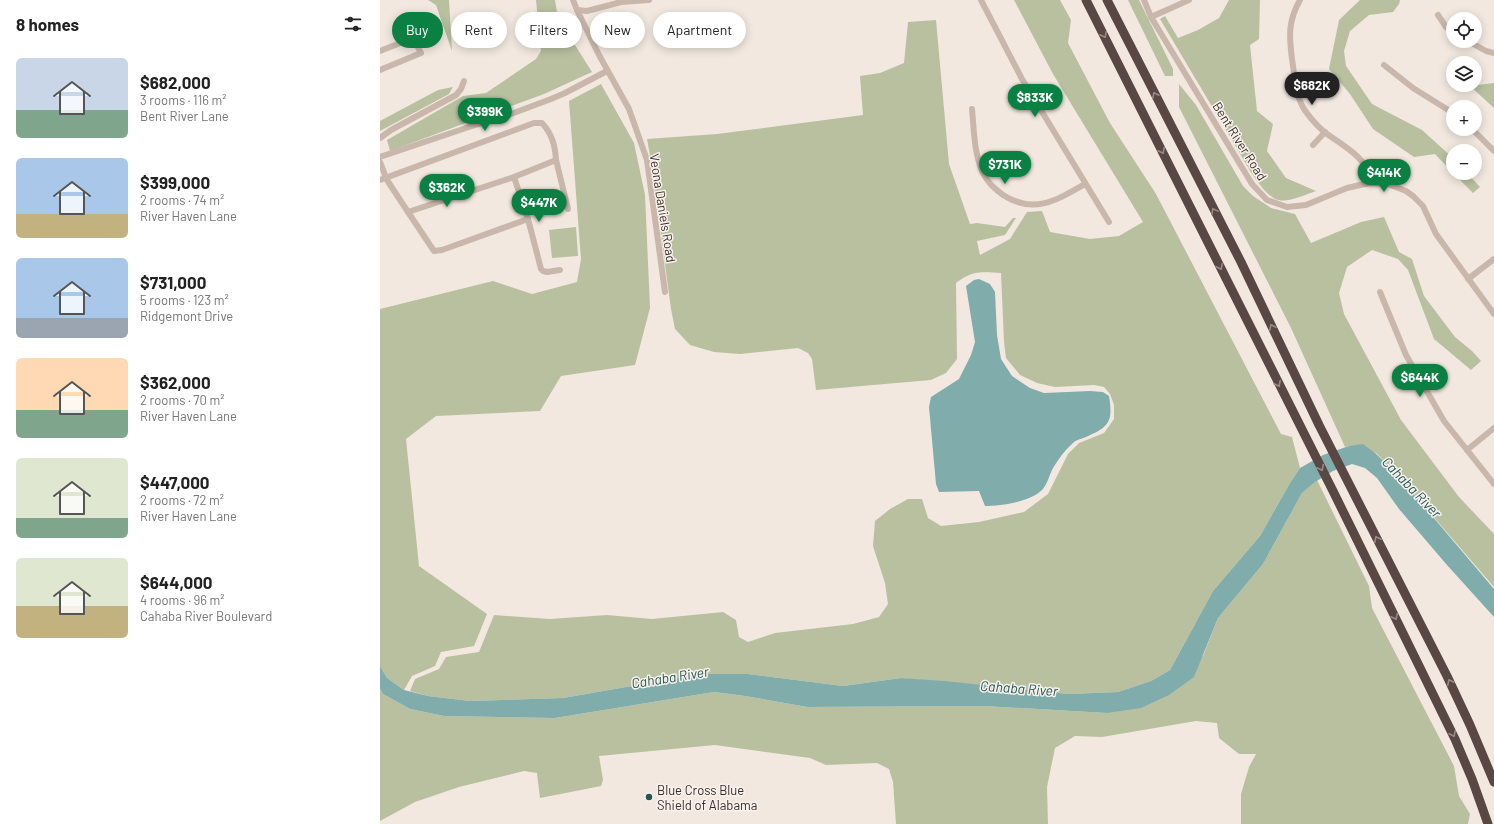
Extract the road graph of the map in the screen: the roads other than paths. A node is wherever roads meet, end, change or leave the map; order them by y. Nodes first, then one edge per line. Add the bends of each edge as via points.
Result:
1 (574, 0) edge
2 (649, 0) edge
3 (981, 0) edge
4 (1086, 0) edge
5 (1107, 0) edge
6 (1144, 0) edge
7 (1189, 0) edge
8 (1300, 0) edge
9 (577, 10) junction
10 (1438, 15) dead end
11 (1151, 17) junction
12 (1446, 27) edge
13 (1481, 48) edge
14 (380, 51) edge
15 (1494, 53) edge
16 (1384, 65) dead end
17 (380, 70) edge
18 (607, 71) junction
19 (464, 81) dead end
20 (972, 109) dead end
21 (1446, 109) edge
22 (1325, 132) junction
23 (1479, 136) edge
24 (380, 138) edge
25 (1313, 145) dead end
26 (1494, 151) edge
27 (380, 157) edge
28 (556, 160) junction
29 (380, 162) edge
30 (514, 177) junction
31 (383, 179) edge
32 (1369, 183) junction
33 (1085, 184) junction
34 (568, 208) dead end
35 (408, 212) junction
36 (528, 219) junction
37 (1109, 222) dead end
38 (1494, 259) edge
39 (560, 270) dead end
40 (1468, 279) junction
41 (665, 292) dead end
42 (1380, 292) dead end
43 (1494, 314) edge
44 (1494, 428) edge
45 (1467, 450) junction
46 (1494, 484) edge
47 (1494, 782) edge
48 (1488, 824) edge

1 - 9 street, Veona Daniels Road
2 - 9 street via 621,2 587,11
3 - 33 street via 1022,79
4 -> 48 highway via 1455,739
47 -> 5 highway via 1459,700
6 - 11 street, Bent River Road
7 - 11 street
8 - 22 street via 1292,16 1290,30 1298,95 1305,111
9 - 18 street, Veona Daniels Road
10 - 12 street
11 - 32 street, Bent River Road via 1252,184 1267,200 1287,206 1301,206 1347,188
13 - 15 street
14 - 17 street via 413,38 421,53
16 - 21 street
18 - 27 street via 565,93 511,114
18 - 41 street, Veona Daniels Road via 629,109 647,160
19 - 24 street via 456,95
20 - 33 street via 976,148 982,172 991,186 1010,199 1029,205 1047,203
22 - 25 street
22 - 32 street via 1362,162 1368,171
23 - 26 street
28 - 30 street
28 - 31 street via 555,148 547,129 542,123 534,123
28 - 34 street
29 - 31 street
30 - 35 street
30 - 36 street
31 - 35 street
32 - 40 street, Bent River Road via 1397,187 1413,196
33 - 37 street
35 - 36 street via 434,251
36 - 39 street via 541,269 547,272
38 - 40 street
40 - 43 street, Bent River Road
42 - 45 street via 1412,366 1444,421
44 - 45 street
45 - 46 street

